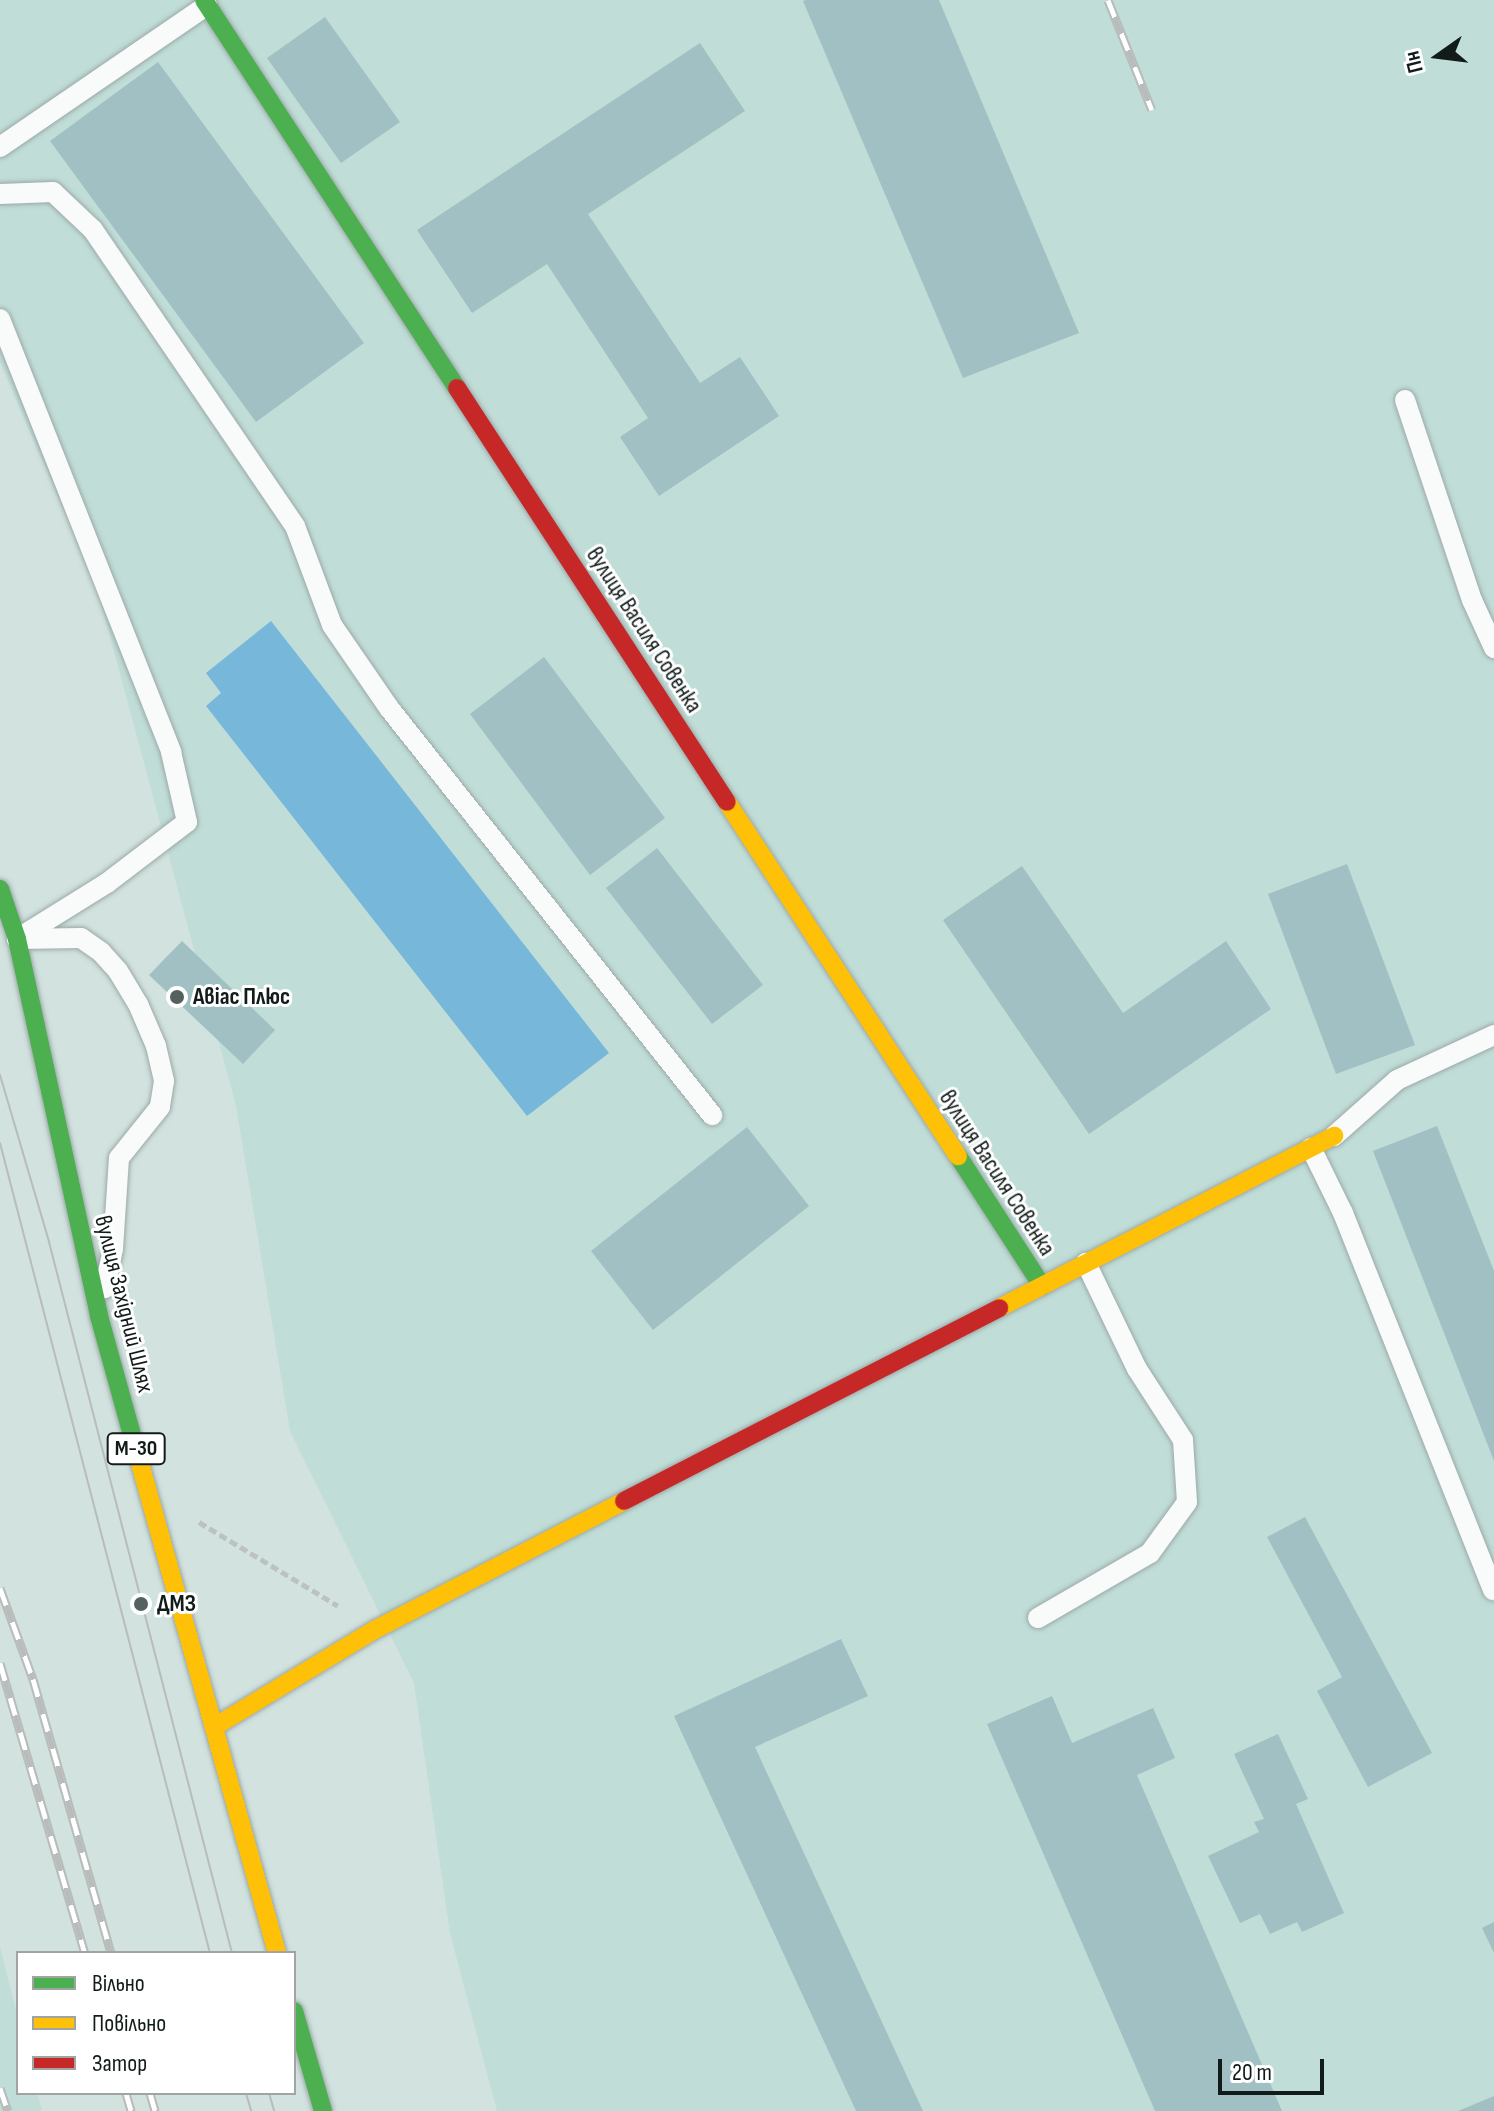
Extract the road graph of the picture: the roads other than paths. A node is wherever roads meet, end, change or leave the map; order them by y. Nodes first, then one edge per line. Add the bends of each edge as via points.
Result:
1 (206, 2) edge
2 (0, 147) edge
3 (0, 194) edge
4 (0, 319) edge
5 (1405, 400) dead end
6 (1494, 648) edge
7 (1, 887) edge
8 (17, 939) junction
9 (1493, 1037) edge
10 (712, 1115) dead end
11 (1334, 1136) joint
12 (1311, 1148) junction
13 (1086, 1263) junction
14 (1042, 1286) junction
15 (99, 1316) junction
16 (1493, 1590) edge
17 (1038, 1618) dead end
18 (214, 1727) junction
19 (276, 1951) edge
20 (296, 2018) edge
21 (323, 2111) edge

1 - 2 lane
1 - 14 main road, вулиця Василя Совенка
3 - 10 lane via 53,192 93,230 295,526 332,625 389,708
4 - 8 lane via 171,752 187,822 107,883
5 - 6 lane via 1472,600
7 - 8 main road, М-30
8 - 15 main road, вулиця Західний Шлях / М-30
8 - 15 lane via 81,938 101,952 138,1004 164,1081 160,1107 119,1158 113,1249
9 - 11 lane via 1397,1080
11 - 12 main road
12 - 13 main road
12 - 16 lane via 1343,1213
13 - 14 main road
13 - 17 lane via 1137,1369 1183,1440 1187,1502 1150,1553
14 - 18 main road via 376,1629
15 - 18 main road, вулиця Західний Шлях / М-30
18 - 19 main road, вулиця Західний Шлях / М-30
20 - 21 main road

